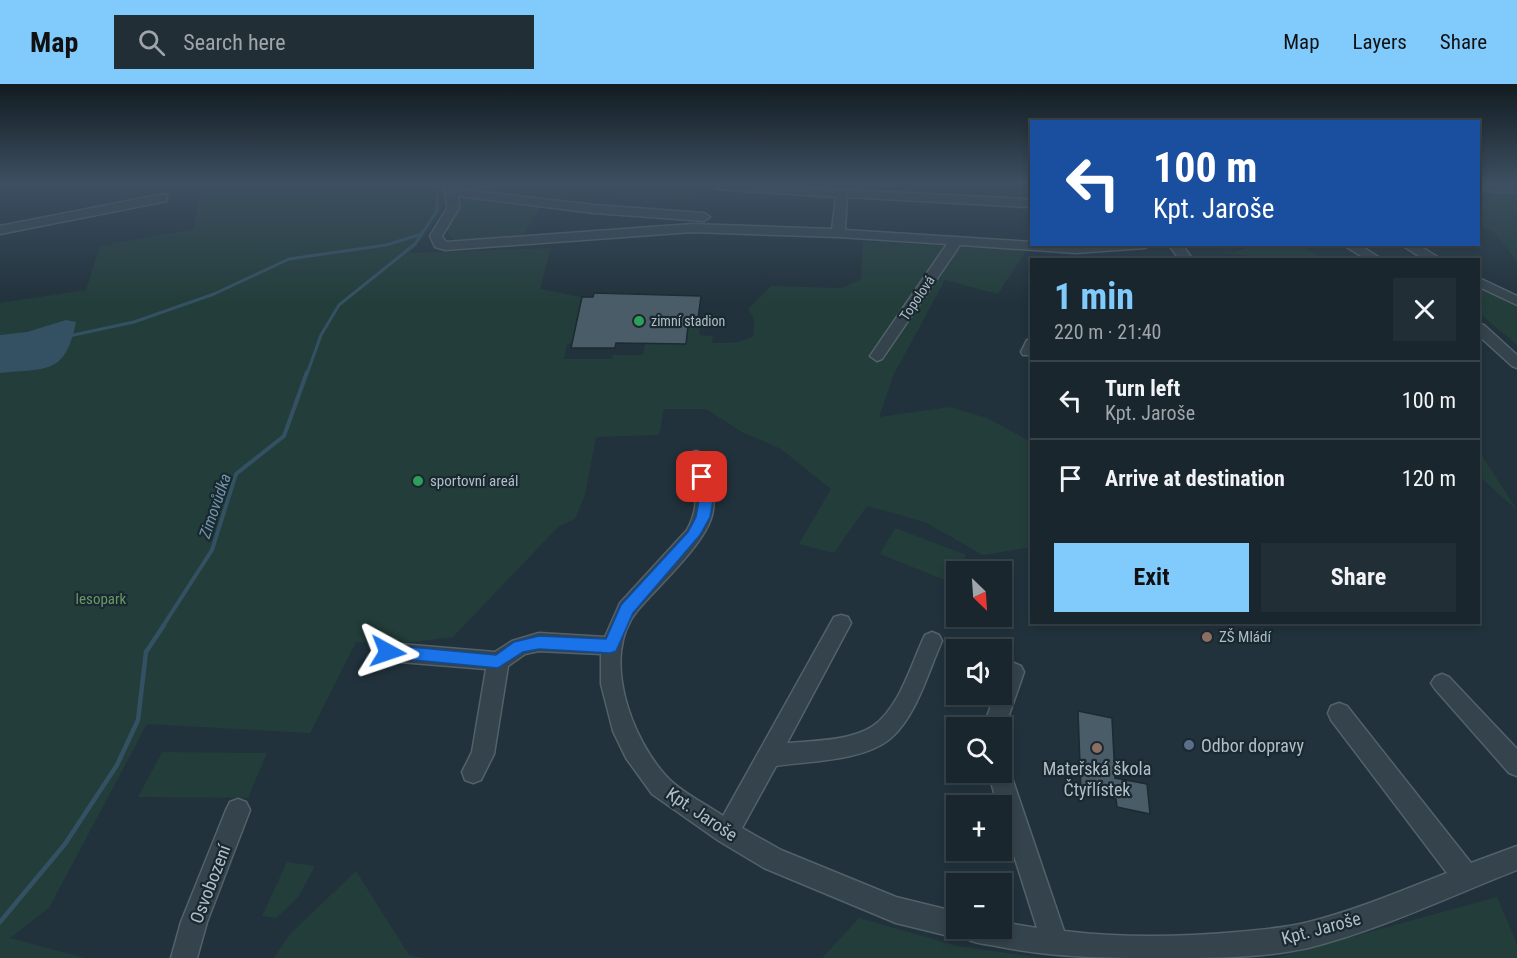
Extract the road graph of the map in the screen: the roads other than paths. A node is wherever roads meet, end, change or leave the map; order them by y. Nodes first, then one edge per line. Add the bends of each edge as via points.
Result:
1 (37, 223) edge
2 (444, 223) edge
3 (781, 223) edge
4 (839, 223) edge
5 (0, 230) edge
6 (810, 231) junction
7 (838, 233) junction
8 (956, 241) junction
9 (1131, 246) edge
10 (1176, 246) edge
11 (1352, 246) edge
12 (1362, 246) edge
13 (1410, 246) edge
14 (1074, 254) edge
15 (1186, 258) edge
16 (1373, 258) edge
17 (1383, 258) edge
18 (1432, 258) edge
19 (1480, 282) edge
20 (1517, 301) edge
21 (1480, 321) edge
22 (1480, 329) edge
23 (1517, 353) edge
24 (877, 356) dead end
25 (1517, 363) edge
26 (696, 457) dead end
27 (841, 623) dead end
28 (932, 641) dead end
29 (610, 646) junction
30 (388, 652) dead end
31 (498, 662) junction
32 (1014, 672) dead end
33 (1442, 683) dead end
34 (1338, 713) dead end
35 (998, 717) edge
36 (769, 756) junction
37 (1517, 765) edge
38 (473, 772) dead end
39 (1003, 783) edge
40 (238, 810) dead end
41 (727, 833) junction
42 (1517, 858) edge
43 (1466, 877) junction
44 (946, 922) edge
45 (1012, 938) edge
46 (1055, 944) junction
47 (184, 958) edge

1 - 5 street
2 - 6 street via 436,236 439,244 445,246 671,229
3 - 6 street via 797,224
4 - 7 street
6 - 7 street
7 - 8 street
8 - 14 street
8 - 24 street, Topolová
9 - 14 street
10 - 15 street
11 - 16 street
12 - 17 street
13 - 18 street
19 - 20 street
21 - 23 street
22 - 25 street
26 - 29 street, Kpt. Jaroše via 706,500 703,517 693,535 627,609
27 - 36 street
28 - 36 street via 899,711 882,732 865,742
29 - 31 street via 539,642 519,646
29 - 41 street, Kpt. Jaroše via 612,684 624,731 634,752 660,786
30 - 31 street
31 - 38 street via 483,754
32 - 35 street
33 - 37 street
34 - 43 street
36 - 41 street
39 - 46 street
40 - 47 street, Osvobození
41 - 44 street, Kpt. Jaroše via 773,860 896,910
42 - 43 street, Kpt. Jaroše
43 - 46 street, Kpt. Jaroše via 1397,906 1295,939 1203,949 1125,950
45 - 46 street, Kpt. Jaroše

